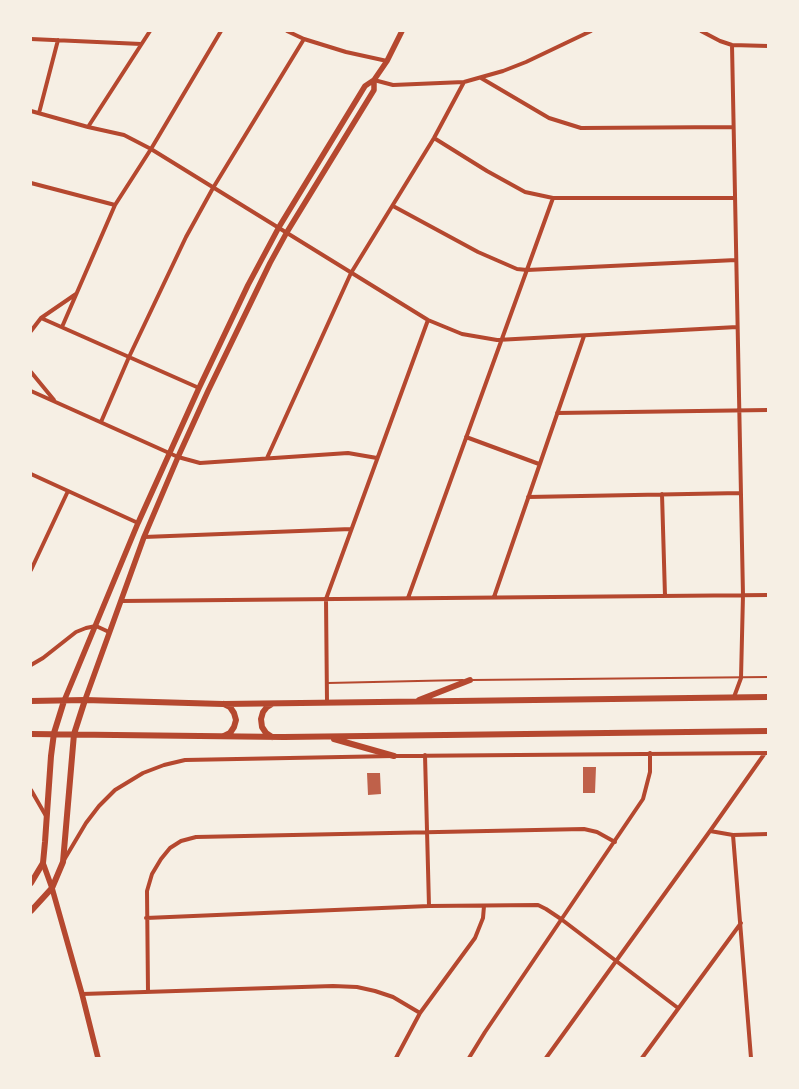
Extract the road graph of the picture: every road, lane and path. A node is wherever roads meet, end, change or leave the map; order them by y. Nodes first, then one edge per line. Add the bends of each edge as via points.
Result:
1 (150, 31) edge
2 (221, 31) edge
3 (287, 31) edge
4 (402, 31) edge
5 (591, 31) edge
6 (701, 31) edge
7 (31, 38) edge
8 (304, 39) junction
9 (58, 40) junction
10 (141, 44) junction
11 (732, 45) junction
12 (768, 46) edge
13 (387, 60) junction
14 (481, 78) junction
15 (374, 80) junction
16 (464, 82) junction
17 (31, 111) edge
18 (39, 113) junction
19 (88, 127) junction
20 (733, 127) junction
21 (434, 138) junction
22 (151, 149) junction
23 (31, 183) edge
24 (213, 188) junction
25 (553, 198) junction
26 (735, 198) junction
27 (115, 205) junction
28 (393, 206) junction
29 (279, 227) junction
30 (287, 232) junction
31 (736, 260) junction
32 (527, 270) junction
33 (351, 273) junction
34 (77, 293) junction
35 (41, 318) junction
36 (428, 320) junction
37 (62, 327) junction
38 (737, 327) junction
39 (31, 331) edge
40 (584, 336) junction
41 (501, 340) junction
42 (129, 356) junction
43 (31, 372) edge
44 (199, 388) junction
45 (31, 391) edge
46 (56, 402) junction
47 (739, 410) junction
48 (768, 410) edge
49 (557, 413) junction
50 (101, 422) junction
51 (466, 436) junction
52 (169, 453) junction
53 (178, 457) junction
54 (267, 458) junction
55 (377, 458) junction
56 (539, 464) junction
57 (31, 474) edge
58 (68, 491) junction
59 (741, 493) junction
60 (662, 494) junction
61 (528, 497) junction
62 (138, 523) junction
63 (351, 529) junction
64 (144, 537) junction
65 (31, 570) edge
66 (743, 595) junction
67 (768, 595) edge
68 (665, 596) junction
69 (494, 597) junction
70 (408, 598) junction
71 (326, 599) junction
72 (121, 601) junction
73 (96, 626) junction
74 (109, 632) junction
75 (31, 665) edge
76 (741, 678) junction
77 (768, 678) edge
78 (470, 680) junction
79 (326, 683) junction
80 (734, 697) junction
81 (768, 697) edge
82 (85, 700) junction
83 (31, 701) edge
84 (64, 701) junction
85 (327, 702) junction
86 (414, 702) junction
87 (223, 704) junction
88 (274, 704) junction
89 (768, 731) edge
90 (54, 733) junction
91 (31, 734) edge
92 (74, 734) junction
93 (224, 736) junction
94 (272, 737) junction
95 (327, 737) junction
96 (650, 753) junction
97 (767, 753) edge
98 (425, 755) junction
99 (394, 756) junction
100 (31, 790) edge
101 (47, 818) junction
102 (710, 831) junction
103 (428, 833) junction
104 (768, 834) edge
105 (733, 835) junction
106 (615, 842) junction
107 (63, 862) junction
108 (43, 863) junction
109 (31, 883) edge
110 (52, 888) junction
111 (430, 906) junction
112 (484, 906) junction
113 (31, 911) edge
114 (146, 918) junction
115 (561, 919) junction
116 (741, 923) junction
117 (617, 961) junction
118 (148, 992) junction
119 (82, 994) junction
120 (678, 1008) junction
121 (420, 1013) junction
122 (98, 1058) edge
123 (396, 1058) edge
124 (469, 1058) edge
125 (546, 1058) edge
126 (642, 1058) edge
127 (751, 1058) edge

1 - 10 street
2 - 22 street
3 - 8 street
4 - 13 street
5 - 14 street via 526,62
6 - 11 street
7 - 9 street
8 - 13 street via 346,52
8 - 24 street
9 - 10 street
9 - 18 street
10 - 19 street
11 - 12 street
11 - 20 street
13 - 15 street
14 - 16 street
14 - 20 street via 549,118 581,128
15 - 16 street via 393,85
15 - 29 street via 365,86
15 - 30 street via 374,90
16 - 21 street
17 - 18 street
18 - 19 street
19 - 22 street via 124,135
20 - 26 street
21 - 25 street via 525,192
21 - 28 street
22 - 24 street
22 - 27 street
23 - 27 street
24 - 29 street
24 - 42 street via 186,237
25 - 26 street
25 - 32 street
26 - 31 street
27 - 34 street
28 - 32 street via 478,252
28 - 33 street
29 - 30 street
29 - 44 street
30 - 33 street
30 - 53 street via 257,288
31 - 32 street
31 - 38 street
32 - 41 street
33 - 36 street
33 - 54 street
34 - 35 street
34 - 37 street
35 - 37 street
35 - 39 street
36 - 41 street via 462,334
36 - 55 street
37 - 42 street
38 - 40 street
38 - 47 street
40 - 41 street
40 - 49 street
41 - 51 street
42 - 44 street
42 - 50 street
43 - 46 street
44 - 52 street
45 - 46 street
46 - 50 street
47 - 48 street
47 - 49 street
47 - 59 street
49 - 56 street
50 - 52 street
51 - 56 street
51 - 70 street
52 - 53 street
52 - 62 street
53 - 54 street via 200,463
53 - 64 street
54 - 55 street via 348,453
55 - 63 street
56 - 61 street
57 - 58 street
58 - 62 street
58 - 65 street
59 - 60 street
59 - 66 street
60 - 61 street
60 - 68 street
61 - 69 street
62 - 73 street
63 - 64 street
63 - 71 street
64 - 72 street
66 - 67 street
66 - 68 street
66 - 76 street
68 - 69 street
69 - 70 street
70 - 71 street
71 - 72 street
71 - 79 street
72 - 74 street
73 - 74 street
73 - 75 street via 76,632
73 - 84 street
74 - 82 street
76 - 77 lane
76 - 78 lane
76 - 80 street
78 - 79 lane
78 - 86 main road
79 - 85 street
80 - 81 main road
80 - 86 main road
82 - 84 main road
82 - 87 main road
82 - 92 main road
83 - 84 main road
84 - 90 main road
85 - 86 main road
85 - 88 main road
87 - 88 main road
87 - 93 main road via 230,707 236,720 230,733
88 - 94 main road via 267,707 261,719 262,727
89 - 95 main road
90 - 91 main road
90 - 92 main road
90 - 101 main road
92 - 93 main road
92 - 107 main road
93 - 94 main road
94 - 95 main road
95 - 99 main road
96 - 97 street
96 - 98 street
96 - 106 street via 650,772 643,798
97 - 102 street
98 - 99 street
98 - 103 street
99 - 107 street via 204,759 164,765 127,782 104,801 86,824
100 - 101 street
101 - 108 main road
102 - 105 street
102 - 117 street
103 - 106 street via 584,829 597,832
103 - 111 street
103 - 114 street via 196,837 181,841 170,848 152,874 147,892
104 - 105 street
105 - 116 street
106 - 115 street
107 - 110 main road
108 - 109 main road
108 - 110 street
110 - 113 main road
110 - 119 street
111 - 112 street
111 - 114 street
112 - 115 street via 538,905
112 - 121 street via 475,938
114 - 118 street
115 - 117 street
115 - 124 street
116 - 120 street
116 - 127 street
117 - 120 street
117 - 125 street
118 - 119 street
118 - 121 street via 357,987 393,997
119 - 122 street
120 - 126 street
121 - 123 street

